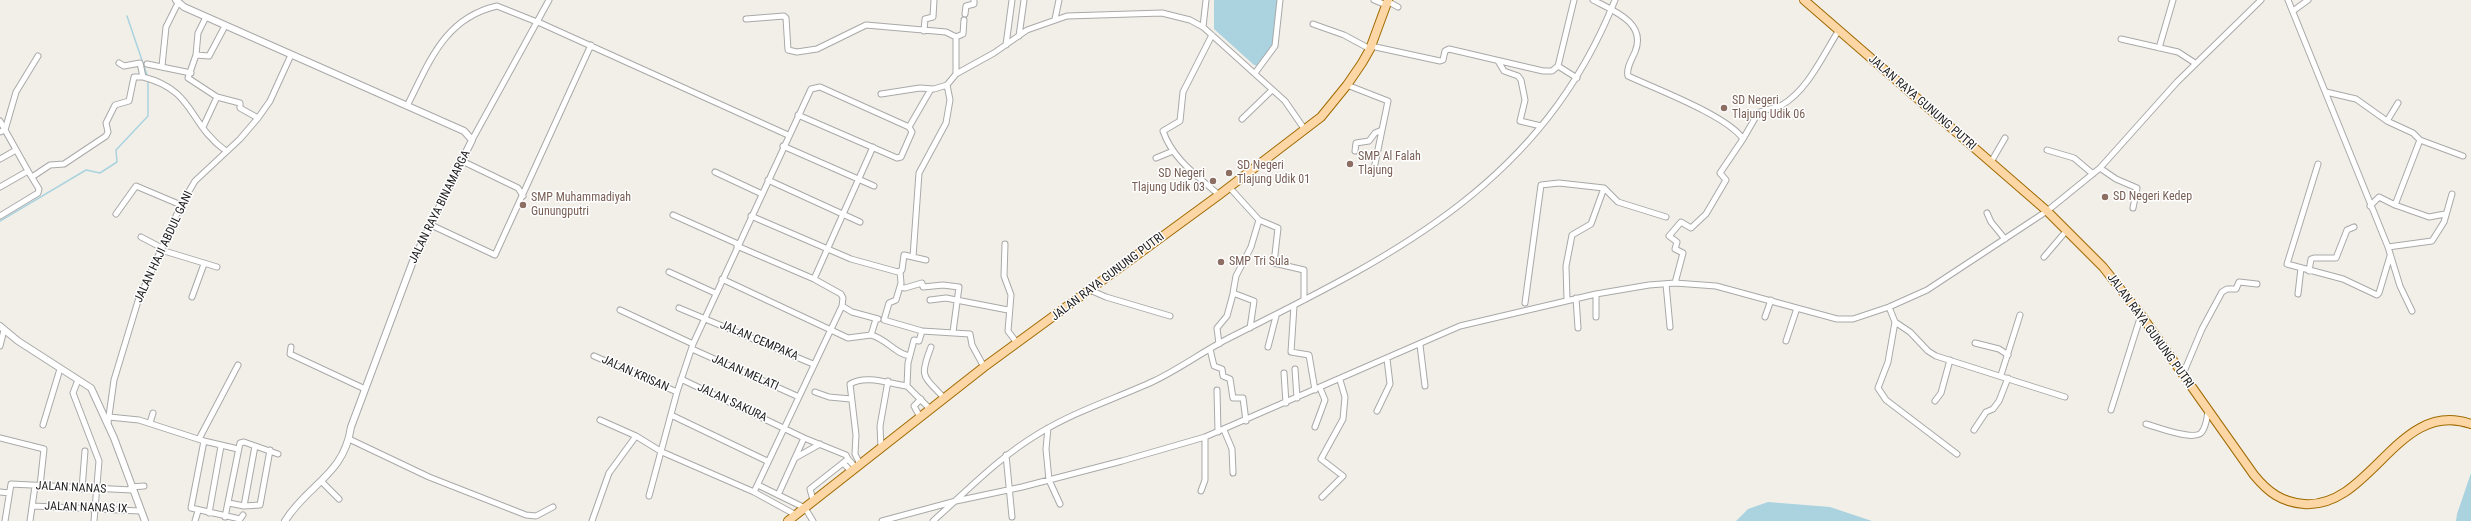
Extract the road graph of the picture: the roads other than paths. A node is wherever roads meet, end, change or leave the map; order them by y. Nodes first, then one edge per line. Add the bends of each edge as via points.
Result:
1 (549, 0) edge
2 (934, 0) edge
3 (974, 0) edge
4 (1012, 0) edge
5 (1024, 0) edge
6 (1059, 0) edge
7 (1206, 0) edge
8 (1280, 0) edge
9 (1374, 0) edge
10 (1574, 0) edge
11 (1593, 0) edge
12 (1615, 0) edge
13 (1804, 0) edge
14 (2173, 0) edge
15 (2261, 0) edge
16 (2288, 0) edge
17 (2308, 0) edge
18 (177, 2) edge
19 (1387, 2) edge
20 (1398, 6) dead end
21 (1611, 10) junction
22 (2293, 11) junction
23 (965, 14) dead end
24 (206, 17) junction
25 (746, 19) dead end
26 (1055, 19) junction
27 (964, 20) dead end
28 (538, 22) junction
29 (1313, 24) dead end
30 (225, 26) junction
31 (1203, 27) junction
32 (924, 30) junction
33 (1839, 30) junction
34 (1212, 35) junction
35 (1019, 36) junction
36 (956, 37) junction
37 (2121, 39) dead end
38 (1006, 44) junction
39 (591, 45) junction
40 (1371, 47) junction
41 (2159, 48) junction
42 (196, 55) junction
43 (291, 55) junction
44 (38, 56) dead end
45 (1498, 61) junction
46 (119, 63) dead end
47 (2195, 63) junction
48 (147, 64) dead end
49 (162, 66) junction
50 (1558, 66) junction
51 (1255, 73) junction
52 (192, 74) junction
53 (956, 74) junction
54 (146, 77) junction
55 (1577, 78) junction
56 (947, 85) junction
57 (1347, 85) junction
58 (931, 89) junction
59 (1272, 90) junction
60 (2326, 92) junction
61 (881, 94) dead end
62 (217, 97) junction
63 (2398, 103) dead end
64 (407, 106) junction
65 (798, 115) junction
66 (258, 118) junction
67 (1242, 119) dead end
68 (0, 121) edge
69 (2387, 121) junction
70 (1541, 126) junction
71 (203, 127) junction
72 (909, 128) junction
73 (1305, 130) junction
74 (1382, 130) junction
75 (2, 131) edge
76 (788, 135) junction
77 (2004, 138) dead end
78 (1743, 139) junction
79 (472, 140) junction
80 (2420, 140) junction
81 (783, 146) junction
82 (873, 147) junction
83 (16, 150) junction
84 (2047, 150) dead end
85 (226, 151) junction
86 (1174, 151) junction
87 (1355, 151) dead end
88 (2463, 156) dead end
89 (1156, 158) dead end
90 (0, 159) edge
91 (462, 161) junction
92 (1991, 162) junction
93 (1375, 164) dead end
94 (2318, 164) dead end
95 (2100, 168) junction
96 (28, 171) junction
97 (715, 172) dead end
98 (2093, 174) junction
99 (32, 177) junction
100 (860, 179) junction
101 (768, 180) junction
102 (874, 186) dead end
103 (0, 187) edge
104 (1230, 188) junction
105 (1604, 188) junction
106 (762, 194) junction
107 (2452, 194) dead end
108 (1220, 195) junction
109 (522, 196) junction
110 (181, 205) junction
111 (2395, 205) junction
112 (2370, 206) junction
113 (2133, 208) dead end
114 (2047, 211) junction
115 (1988, 213) dead end
116 (116, 214) dead end
117 (844, 214) junction
118 (2445, 214) junction
119 (673, 215) dead end
120 (0, 216) edge
121 (751, 216) junction
122 (1666, 217) dead end
123 (1259, 220) junction
124 (860, 222) dead end
125 (431, 225) junction
126 (2354, 227) dead end
127 (2067, 230) junction
128 (141, 237) dead end
129 (2005, 239) junction
130 (1005, 244) dead end
131 (738, 245) junction
132 (2388, 247) junction
133 (162, 249) junction
134 (827, 249) junction
135 (2391, 255) junction
136 (913, 257) junction
137 (2044, 257) dead end
138 (926, 260) dead end
139 (204, 264) junction
140 (217, 267) dead end
141 (2301, 268) junction
142 (2309, 271) junction
143 (669, 272) dead end
144 (900, 272) junction
145 (722, 279) junction
146 (814, 279) junction
147 (1666, 284) junction
148 (1675, 284) junction
149 (2257, 284) dead end
150 (900, 287) junction
151 (1090, 290) junction
152 (715, 293) junction
153 (1233, 294) junction
154 (1596, 294) junction
155 (2298, 294) dead end
156 (192, 297) dead end
157 (1576, 298) junction
158 (930, 300) dead end
159 (958, 300) junction
160 (1304, 300) junction
161 (1567, 300) junction
162 (1771, 300) junction
163 (1525, 304) dead end
164 (842, 306) junction
165 (1294, 306) junction
166 (1889, 307) junction
167 (679, 308) dead end
168 (1798, 308) junction
169 (620, 310) dead end
170 (1008, 310) junction
171 (2412, 311) dead end
172 (2020, 315) dead end
173 (2141, 315) junction
174 (1170, 316) dead end
175 (1276, 316) junction
176 (1596, 317) dead end
177 (1765, 317) dead end
178 (705, 318) junction
179 (876, 319) junction
180 (884, 320) junction
181 (1895, 322) junction
182 (1670, 327) dead end
183 (2, 328) edge
184 (1250, 328) junction
185 (1578, 328) dead end
186 (831, 330) junction
187 (922, 331) junction
188 (953, 332) junction
189 (871, 335) junction
190 (1786, 341) dead end
191 (1018, 343) junction
192 (1975, 343) dead end
193 (1220, 344) junction
194 (1420, 345) junction
195 (0, 346) edge
196 (291, 347) dead end
197 (692, 347) junction
198 (931, 347) dead end
199 (1268, 347) dead end
200 (1210, 349) junction
201 (2008, 355) junction
202 (594, 356) dead end
203 (910, 356) junction
204 (1387, 359) junction
205 (1950, 360) junction
206 (813, 364) junction
207 (238, 365) dead end
208 (984, 367) junction
209 (60, 369) junction
210 (1295, 369) dead end
211 (1284, 373) dead end
212 (2183, 374) junction
213 (2001, 375) junction
214 (2008, 378) junction
215 (681, 379) junction
216 (78, 380) junction
217 (1340, 380) junction
218 (888, 381) junction
219 (907, 386) junction
220 (1425, 386) dead end
221 (365, 389) junction
222 (1318, 389) junction
223 (1217, 390) dead end
224 (677, 392) junction
225 (816, 392) dead end
226 (799, 397) junction
227 (2065, 397) dead end
228 (944, 398) junction
229 (1297, 398) junction
230 (851, 399) junction
231 (921, 399) junction
232 (1935, 401) dead end
233 (1286, 403) junction
234 (930, 409) junction
235 (2111, 410) dead end
236 (1378, 411) dead end
237 (2208, 412) junction
238 (153, 413) dead end
239 (671, 415) junction
240 (920, 417) junction
241 (109, 420) junction
242 (600, 420) dead end
243 (1246, 421) junction
244 (150, 423) junction
245 (2146, 424) dead end
246 (2471, 424) edge
247 (43, 425) dead end
248 (784, 427) junction
249 (1315, 427) dead end
250 (1048, 428) junction
251 (1974, 430) dead end
252 (1221, 431) junction
253 (636, 436) junction
254 (1205, 437) junction
255 (0, 438) edge
256 (804, 438) junction
257 (349, 439) junction
258 (201, 440) junction
259 (820, 444) junction
260 (221, 446) junction
261 (255, 446) junction
262 (881, 448) junction
263 (238, 449) junction
264 (270, 450) junction
265 (85, 451) dead end
266 (662, 452) junction
267 (278, 454) dead end
268 (1957, 454) dead end
269 (1006, 455) junction
270 (794, 459) junction
271 (767, 461) junction
272 (846, 461) junction
273 (855, 468) junction
274 (1234, 473) dead end
275 (1049, 480) junction
276 (322, 482) junction
277 (758, 485) junction
278 (37, 486) junction
279 (144, 486) dead end
280 (131, 488) junction
281 (82, 489) junction
282 (96, 489) junction
283 (1008, 490) junction
284 (1201, 491) dead end
285 (0, 492) edge
286 (754, 492) junction
287 (9, 493) junction
288 (778, 495) junction
289 (649, 496) dead end
290 (1322, 497) dead end
291 (339, 499) dead end
292 (813, 500) junction
293 (956, 501) junction
294 (228, 503) junction
295 (1060, 504) dead end
296 (33, 506) junction
297 (244, 506) junction
298 (553, 507) dead end
299 (94, 508) junction
300 (805, 508) junction
301 (198, 510) junction
302 (140, 511) junction
303 (209, 513) junction
304 (243, 515) dead end
305 (796, 515) junction
306 (225, 517) junction
307 (1012, 517) dead end
308 (5, 521) edge
309 (30, 521) edge
310 (94, 521) edge
311 (145, 521) edge
312 (195, 521) edge
313 (285, 521) edge
314 (592, 521) edge
315 (788, 521) edge
316 (813, 521) edge
317 (882, 521) edge
318 (933, 521) edge

1 - 28 street
2 - 32 street via 933,17 925,19
3 - 23 street via 974,4 966,6
4 - 38 street
5 - 35 street
6 - 26 street
7 - 31 street
8 - 51 street via 1275,46
9 - 19 street
10 - 50 street
11 - 21 street
12 - 21 street
13 - 33 main road, JALAN RAYA GUNUNG PUTRI
14 - 41 street
15 - 47 street
16 - 22 street
17 - 22 street
18 - 24 street, JALAN RAYA BINAMARGA
18 - 49 street via 166,26
19 - 20 street
19 - 40 main road, JALAN RAYA GUNUNG PUTRI
21 - 55 street via 1600,37
21 - 78 street via 1630,22 1638,34 1628,76 1714,117 1740,134
22 - 60 street
24 - 30 street, JALAN RAYA BINAMARGA
24 - 42 street via 198,33
25 - 32 street via 784,16 788,50 797,52 817,49 866,25
26 - 31 street via 1067,16 1162,12 1196,22
26 - 35 street
27 - 36 street via 963,34
28 - 39 street
28 - 64 street via 497,6 466,19 448,33 439,45
28 - 79 street
29 - 40 street
30 - 42 street via 209,56
30 - 43 street, JALAN RAYA BINAMARGA
31 - 34 street
32 - 36 street via 946,32
33 - 78 street via 1816,67 1795,94 1781,105 1758,113
33 - 92 main road, JALAN RAYA GUNUNG PUTRI
34 - 51 street
34 - 86 street via 1183,92 1180,121 1163,131
35 - 38 street
36 - 53 street
37 - 41 street
38 - 53 street
39 - 76 street
39 - 109 street
40 - 45 street via 1440,61 1443,60 1447,49
40 - 57 main road, JALAN RAYA GUNUNG PUTRI
41 - 47 street via 2181,53
42 - 52 street
43 - 64 street, JALAN RAYA BINAMARGA
43 - 66 street, JALAN HAJI ABDUL GANI via 270,101
44 - 75 street via 16,92
45 - 50 street via 1543,71 1552,71
45 - 70 street via 1503,70 1518,76 1521,80 1525,100 1520,122
46 - 54 street via 124,66 140,63
47 - 95 street
48 - 49 street
49 - 52 street
50 - 55 street
51 - 59 street
52 - 62 street via 188,75 189,79
53 - 56 street
54 - 71 street via 164,83 179,93
54 - 99 street via 134,77 129,101 115,105 106,123 106,136 64,164 50,164
55 - 70 street
56 - 58 street
56 - 136 street via 950,100 946,123 919,173
57 - 73 main road, JALAN RAYA GUNUNG PUTRI via 1321,117
57 - 74 street via 1388,100
58 - 61 street via 920,88
58 - 72 street
59 - 67 street
59 - 73 street via 1286,102
60 - 69 street via 2356,99
60 - 112 street
62 - 66 street via 240,103 240,108
62 - 71 street
63 - 69 street
64 - 79 street, JALAN RAYA BINAMARGA via 464,131
65 - 72 street via 811,89 816,86
65 - 76 street
65 - 82 street
66 - 85 street, JALAN HAJI ABDUL GANI
68 - 75 street
69 - 80 street via 2406,129
70 - 160 street via 1505,166 1443,219 1378,260
71 - 85 street
72 - 82 street via 912,133 901,157 892,157
73 - 104 main road, JALAN RAYA GUNUNG PUTRI
74 - 87 street via 1375,133 1370,141 1356,144
74 - 93 street
75 - 83 street
76 - 81 street
77 - 92 street
78 - 148 street via 1720,173 1726,180 1706,214 1691,228 1681,222 1669,236 1677,242 1674,248 1683,253
79 - 91 street, JALAN RAYA BINAMARGA
80 - 88 street
80 - 111 street
81 - 100 street
81 - 101 street
82 - 100 street
83 - 90 street
83 - 96 street
84 - 98 street via 2071,157
85 - 110 street, JALAN HAJI ABDUL GANI via 195,181
86 - 89 street
86 - 108 street via 1190,171
91 - 109 street via 518,188
91 - 125 street, JALAN RAYA BINAMARGA
92 - 114 main road, JALAN RAYA GUNUNG PUTRI
94 - 141 street via 2287,264
95 - 98 street
95 - 113 street via 2116,179 2138,188
96 - 99 street
96 - 103 street
97 - 106 street
98 - 114 street
99 - 120 street via 39,189 38,194
100 - 102 street
100 - 117 street
101 - 106 street
101 - 117 street
104 - 108 main road, JALAN RAYA GUNUNG PUTRI
104 - 123 street
105 - 122 street via 1618,202
105 - 161 street via 1591,224 1575,232 1571,240 1566,266
105 - 163 street via 1559,183 1541,185
106 - 121 street
107 - 118 street
108 - 151 main road, JALAN RAYA GUNUNG PUTRI
109 - 125 street via 495,255
110 - 116 street via 136,186
110 - 133 street, JALAN HAJI ABDUL GANI
111 - 112 street via 2378,197
111 - 118 street via 2429,217
112 - 132 street
114 - 127 main road, JALAN RAYA GUNUNG PUTRI
114 - 129 street
115 - 129 street via 1994,226
117 - 124 street
117 - 134 street
118 - 132 street via 2444,222 2432,241
119 - 131 street
121 - 131 street
121 - 134 street
123 - 153 street via 1251,247 1236,276
123 - 160 street via 1278,228 1274,263 1304,270
125 - 221 street, JALAN RAYA BINAMARGA via 414,261
126 - 142 street via 2346,230 2336,258 2311,259
127 - 137 street
127 - 173 main road, JALAN RAYA GUNUNG PUTRI via 2124,291
128 - 133 street
129 - 166 street via 1927,290
130 - 170 street via 1004,276 1011,295
131 - 145 street
131 - 146 street
132 - 135 street
133 - 139 street
133 - 241 street, JALAN HAJI ABDUL GANI via 138,301 124,344 114,380
134 - 144 street via 860,262
134 - 146 street
135 - 142 street via 2377,295 2344,279
135 - 171 street via 2400,286
136 - 138 street
136 - 144 street via 903,256
139 - 140 street
139 - 156 street
141 - 142 street
141 - 155 street
143 - 152 street
144 - 150 street
145 - 152 street
145 - 186 street
146 - 164 street via 841,294
147 - 148 street
147 - 154 street
147 - 182 street
148 - 162 street via 1716,286
149 - 212 street via 2239,282 2236,289 2222,292 2202,329
150 - 159 street via 922,283 923,287 959,287
150 - 180 street via 896,300 889,303
151 - 174 street
151 - 191 main road, JALAN RAYA GUNUNG PUTRI
152 - 178 street
153 - 184 street via 1254,301
153 - 193 street via 1227,316 1217,328
154 - 157 street
154 - 176 street
157 - 161 street
157 - 185 street
158 - 159 street
159 - 170 street
159 - 188 street
160 - 165 street
161 - 194 street via 1460,326
162 - 168 street
162 - 177 street
164 - 179 street via 852,312
164 - 186 street
165 - 175 street
165 - 222 street via 1291,352 1309,355
166 - 168 street via 1847,320
166 - 181 street
167 - 178 street, JALAN CEMPAKA
168 - 190 street
169 - 197 street, JALAN MELATI
170 - 191 street via 1009,336
172 - 201 street
173 - 212 main road, JALAN RAYA GUNUNG PUTRI
173 - 235 street
175 - 184 street
175 - 199 street
178 - 197 street
178 - 206 street, JALAN CEMPAKA
179 - 180 street
179 - 189 street
180 - 187 street
181 - 205 street via 1920,341 1928,351
181 - 268 street via 1888,362 1878,388 1886,400
183 - 195 street
183 - 209 street
184 - 193 street
186 - 189 street via 848,338
186 - 206 street
187 - 188 street
187 - 203 street via 919,341 914,340
188 - 208 street via 970,334 972,345
189 - 203 street via 893,345 902,355
191 - 208 main road, JALAN RAYA GUNUNG PUTRI
192 - 201 street via 1999,349
193 - 200 street
194 - 204 street
194 - 220 street
196 - 221 street via 290,354
197 - 215 street
197 - 226 street, JALAN MELATI
198 - 228 street via 923,373
200 - 243 street via 1214,366 1222,369 1223,376 1230,379 1233,398 1243,398
200 - 250 street via 1155,381 1090,407
201 - 213 street
202 - 224 street, JALAN KRISAN
203 - 219 street
204 - 217 street
204 - 236 street via 1390,384
205 - 213 street
205 - 232 street
206 - 226 street
207 - 258 street
208 - 228 main road, JALAN RAYA GUNUNG PUTRI
209 - 216 street
209 - 247 street
210 - 229 street
211 - 233 street
212 - 237 main road, JALAN RAYA GUNUNG PUTRI
213 - 214 street
214 - 227 street
214 - 251 street via 1999,401 1993,409 1986,412
215 - 224 street
215 - 248 street, JALAN SAKURA
216 - 241 street via 93,390
216 - 282 street via 73,393 100,461
217 - 222 street
217 - 290 street via 1345,397 1343,419 1321,459 1343,476
218 - 219 street
218 - 230 street via 852,383
218 - 262 street via 880,426
219 - 231 street
221 - 257 street, JALAN RAYA BINAMARGA
222 - 229 street
222 - 249 street via 1325,400
223 - 252 street
224 - 239 street
225 - 230 street via 827,397
226 - 248 street
228 - 234 main road, JALAN RAYA GUNUNG PUTRI
229 - 233 street
230 - 273 street via 856,435
231 - 234 street
231 - 240 street via 914,406
233 - 243 street
234 - 240 main road, JALAN RAYA GUNUNG PUTRI
237 - 245 street via 2204,429 2199,434 2191,436
237 - 246 main road, JALAN RAYA GUNUNG PUTRI via 2264,488 2279,498 2311,504 2327,503 2345,493 2424,426 2454,421
238 - 244 street
239 - 266 street
239 - 271 street
240 - 262 main road, JALAN RAYA GUNUNG PUTRI
241 - 244 street via 139,420
241 - 280 street
242 - 253 street
243 - 252 street
244 - 258 street
248 - 256 street, JALAN SAKURA
248 - 271 street
250 - 269 street
250 - 275 street via 1046,449
252 - 254 street
252 - 274 street via 1232,449
253 - 266 street
253 - 314 street via 609,473
254 - 275 street
254 - 284 street via 1205,480
255 - 278 street via 44,449
256 - 259 street, JALAN SAKURA
256 - 270 street
257 - 276 street, JALAN RAYA BINAMARGA via 344,454
257 - 298 street via 429,477 526,515 536,516
258 - 260 street
258 - 301 street via 191,508
259 - 270 street
259 - 272 street, JALAN SAKURA via 843,453
260 - 263 street
260 - 303 street
261 - 263 street via 242,442
261 - 264 street
261 - 297 street
262 - 273 main road, JALAN RAYA GUNUNG PUTRI
263 - 294 street
264 - 267 street
264 - 297 street via 260,504
265 - 281 street
266 - 286 street
266 - 289 street
269 - 283 street
269 - 293 street
270 - 288 street
271 - 277 street
272 - 273 street, JALAN SAKURA
272 - 292 street via 810,489
273 - 292 main road, JALAN RAYA GUNUNG PUTRI
275 - 283 street
275 - 295 street
276 - 291 street
276 - 313 street, JALAN RAYA BINAMARGA via 301,500
277 - 286 street
277 - 288 street
278 - 281 street, JALAN NANAS
278 - 287 street, JALAN NANAS via 10,484
278 - 296 street
279 - 280 street, JALAN NANAS
280 - 282 street, JALAN NANAS
280 - 302 street
281 - 282 street, JALAN NANAS
282 - 299 street
283 - 293 street
283 - 307 street
285 - 287 street
286 - 305 street
287 - 308 street
288 - 300 street
292 - 300 main road, JALAN RAYA GUNUNG PUTRI
293 - 317 street
293 - 318 street
294 - 297 street
294 - 306 street
296 - 299 street, JALAN NANAS IX
296 - 309 street
299 - 302 street, JALAN NANAS IX
299 - 310 street
300 - 305 main road, JALAN RAYA GUNUNG PUTRI
300 - 316 street
301 - 303 street
301 - 312 street
302 - 311 street
303 - 306 street
304 - 306 street via 240,519
305 - 315 main road, JALAN RAYA GUNUNG PUTRI

